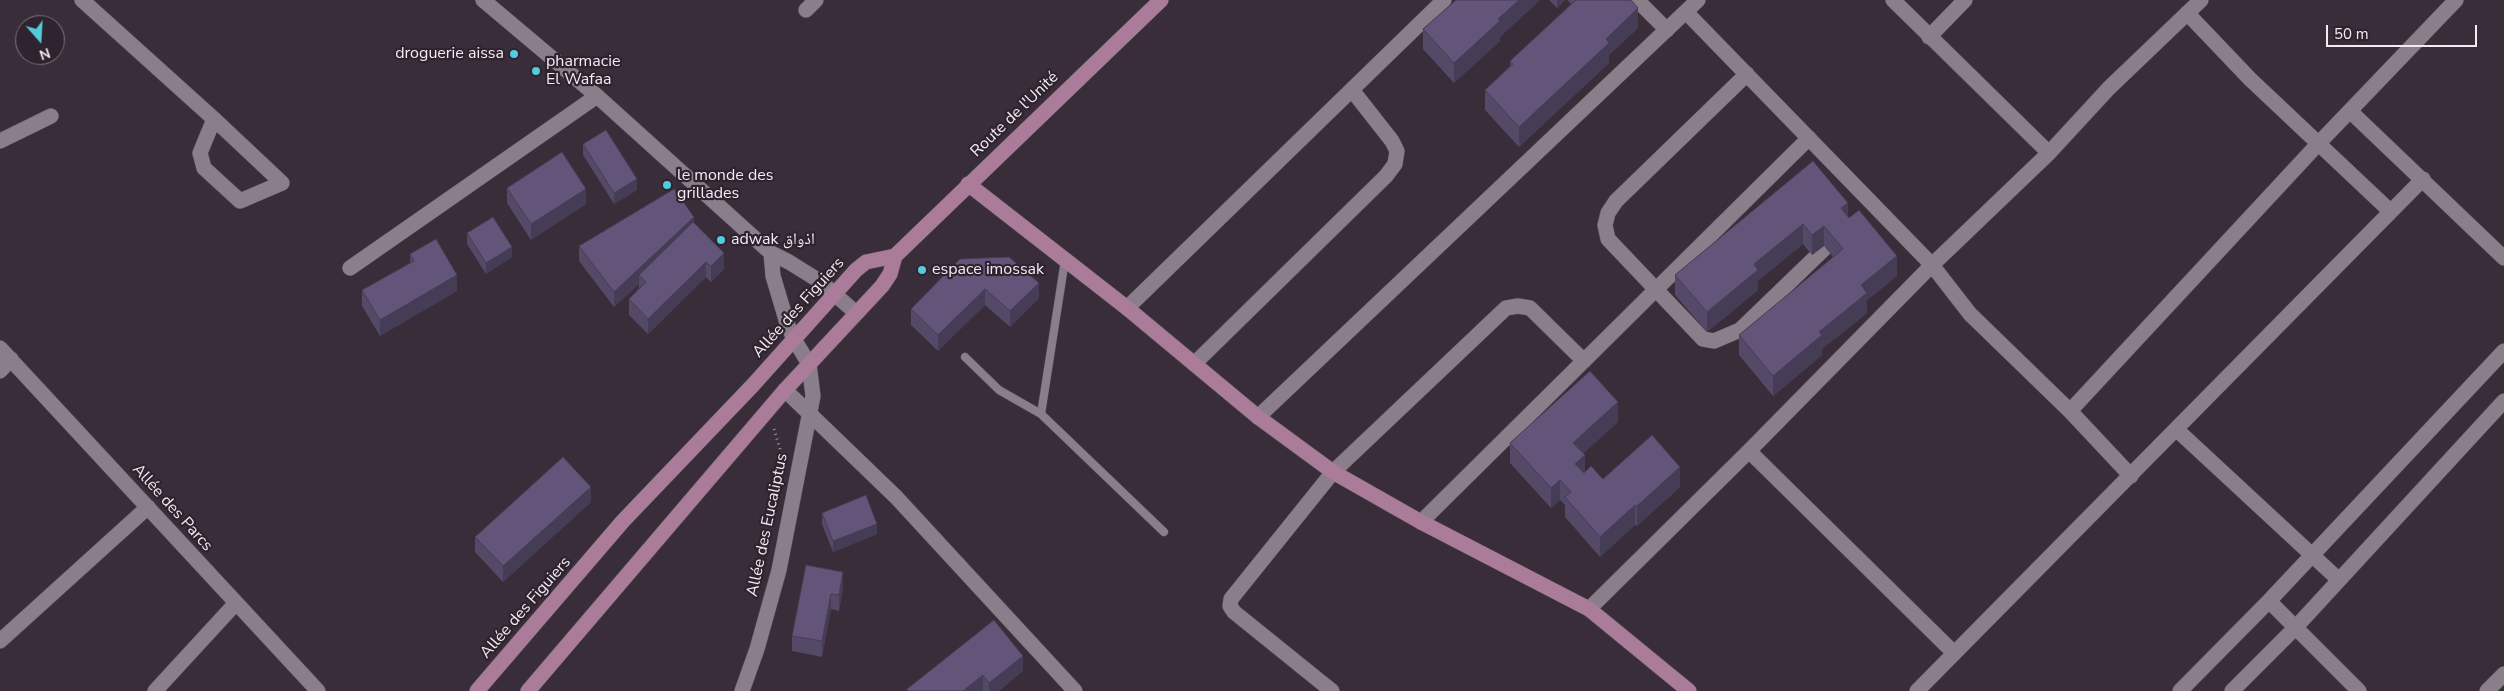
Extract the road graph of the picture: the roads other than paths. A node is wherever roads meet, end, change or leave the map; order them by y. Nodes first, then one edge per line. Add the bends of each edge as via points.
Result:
1 (82, 0) edge
2 (483, 0) edge
3 (1161, 0) edge
4 (1444, 0) edge
5 (1638, 0) edge
6 (1698, 0) edge
7 (1893, 0) edge
8 (1964, 0) edge
9 (2200, 0) edge
10 (2456, 0) edge
11 (1686, 12) junction
12 (2187, 13) junction
13 (1668, 30) junction
14 (1929, 37) junction
15 (1747, 74) junction
16 (1352, 90) junction
17 (597, 96) junction
18 (2351, 112) junction
19 (50, 116) dead end
20 (214, 119) junction
21 (1808, 138) junction
22 (0, 141) edge
23 (2318, 144) junction
24 (2049, 153) junction
25 (2423, 179) junction
26 (968, 184) junction
27 (2390, 211) junction
28 (1825, 248) edge
29 (770, 253) junction
30 (895, 256) junction
31 (2504, 258) edge
32 (1066, 260) junction
33 (1932, 265) junction
34 (350, 268) dead end
35 (1656, 290) junction
36 (836, 293) junction
37 (1127, 308) junction
38 (856, 313) junction
39 (794, 339) junction
40 (0, 348) edge
41 (2504, 351) edge
42 (964, 357) dead end
43 (11, 359) junction
44 (1584, 361) junction
45 (809, 364) junction
46 (1194, 364) junction
47 (0, 371) edge
48 (786, 390) junction
49 (2504, 401) edge
50 (2070, 411) junction
51 (811, 414) junction
52 (1041, 414) junction
53 (1258, 417) junction
54 (2176, 428) junction
55 (1749, 451) junction
56 (1333, 472) junction
57 (2131, 476) junction
58 (148, 507) junction
59 (1421, 522) junction
60 (1164, 532) dead end
61 (2312, 556) junction
62 (2339, 580) junction
63 (2269, 602) junction
64 (236, 604) junction
65 (1589, 609) junction
66 (2295, 628) junction
67 (0, 641) edge
68 (1954, 653) junction
69 (2504, 674) edge
70 (155, 691) edge
71 (318, 691) edge
72 (477, 691) edge
73 (528, 691) edge
74 (742, 691) edge
75 (1075, 691) edge
76 (1332, 691) edge
77 (1690, 691) edge
78 (1917, 691) edge
79 (2180, 691) edge
80 (2232, 691) edge
81 (2359, 691) edge
82 (2487, 691) edge

1 - 20 street
2 - 17 street
3 - 26 street, Route de l'Unité
4 - 16 street
5 - 13 street
6 - 11 street
7 - 14 street
8 - 14 street
9 - 12 street
10 - 18 street
11 - 13 street
11 - 15 street
12 - 23 street
12 - 24 street via 2109,88
13 - 53 street
14 - 24 street
15 - 21 street
15 - 35 street via 1616,201 1608,213 1605,225 1608,240
16 - 37 street
16 - 46 street via 1392,141 1396,151 1395,164
17 - 29 street
17 - 34 street
18 - 23 street
18 - 25 street
19 - 22 street
20 - 20 street via 269,170 282,183 240,200 204,168 200,154
21 - 33 street via 1868,206
21 - 35 street
23 - 27 street
23 - 50 street
24 - 33 street
25 - 27 street
25 - 31 street
26 - 30 street, Route de l'Unité
26 - 32 street
27 - 54 street
28 - 35 street via 1740,330 1714,341 1703,339
29 - 36 street via 807,272
29 - 39 street
30 - 36 street, Allée des Figuiers via 866,262
30 - 38 street via 885,282
32 - 37 street
32 - 52 lane
33 - 50 street via 1970,314
33 - 55 street
35 - 44 street
36 - 38 street
36 - 39 street, Allée des Figuiers
37 - 46 street
38 - 45 street
39 - 45 street
39 - 72 street, Allée des Figuiers via 623,521
40 - 43 street, Allée des Parcs
41 - 61 street
42 - 52 lane via 999,390
43 - 47 street
43 - 58 street, Allée des Parcs
44 - 56 street via 1530,308 1506,308
44 - 59 street
45 - 48 street
45 - 51 street, Allée des Eucaliptus via 813,396
46 - 53 street
48 - 51 street
48 - 73 street
49 - 62 street
50 - 57 street
51 - 74 street, Allée des Eucaliptus via 795,479 779,570
51 - 75 street via 896,497
52 - 60 lane
53 - 56 street
54 - 57 street
54 - 61 street
55 - 65 street
55 - 68 street
56 - 59 street
56 - 76 street via 1231,599 1230,606
57 - 68 street
58 - 64 street, Allée des Parcs
58 - 67 street
59 - 65 street
61 - 62 street
61 - 63 street
62 - 66 street
63 - 66 street
63 - 79 street
64 - 70 street
64 - 71 street, Allée des Parcs
65 - 77 street
66 - 80 street
66 - 81 street
68 - 78 street
69 - 82 street

